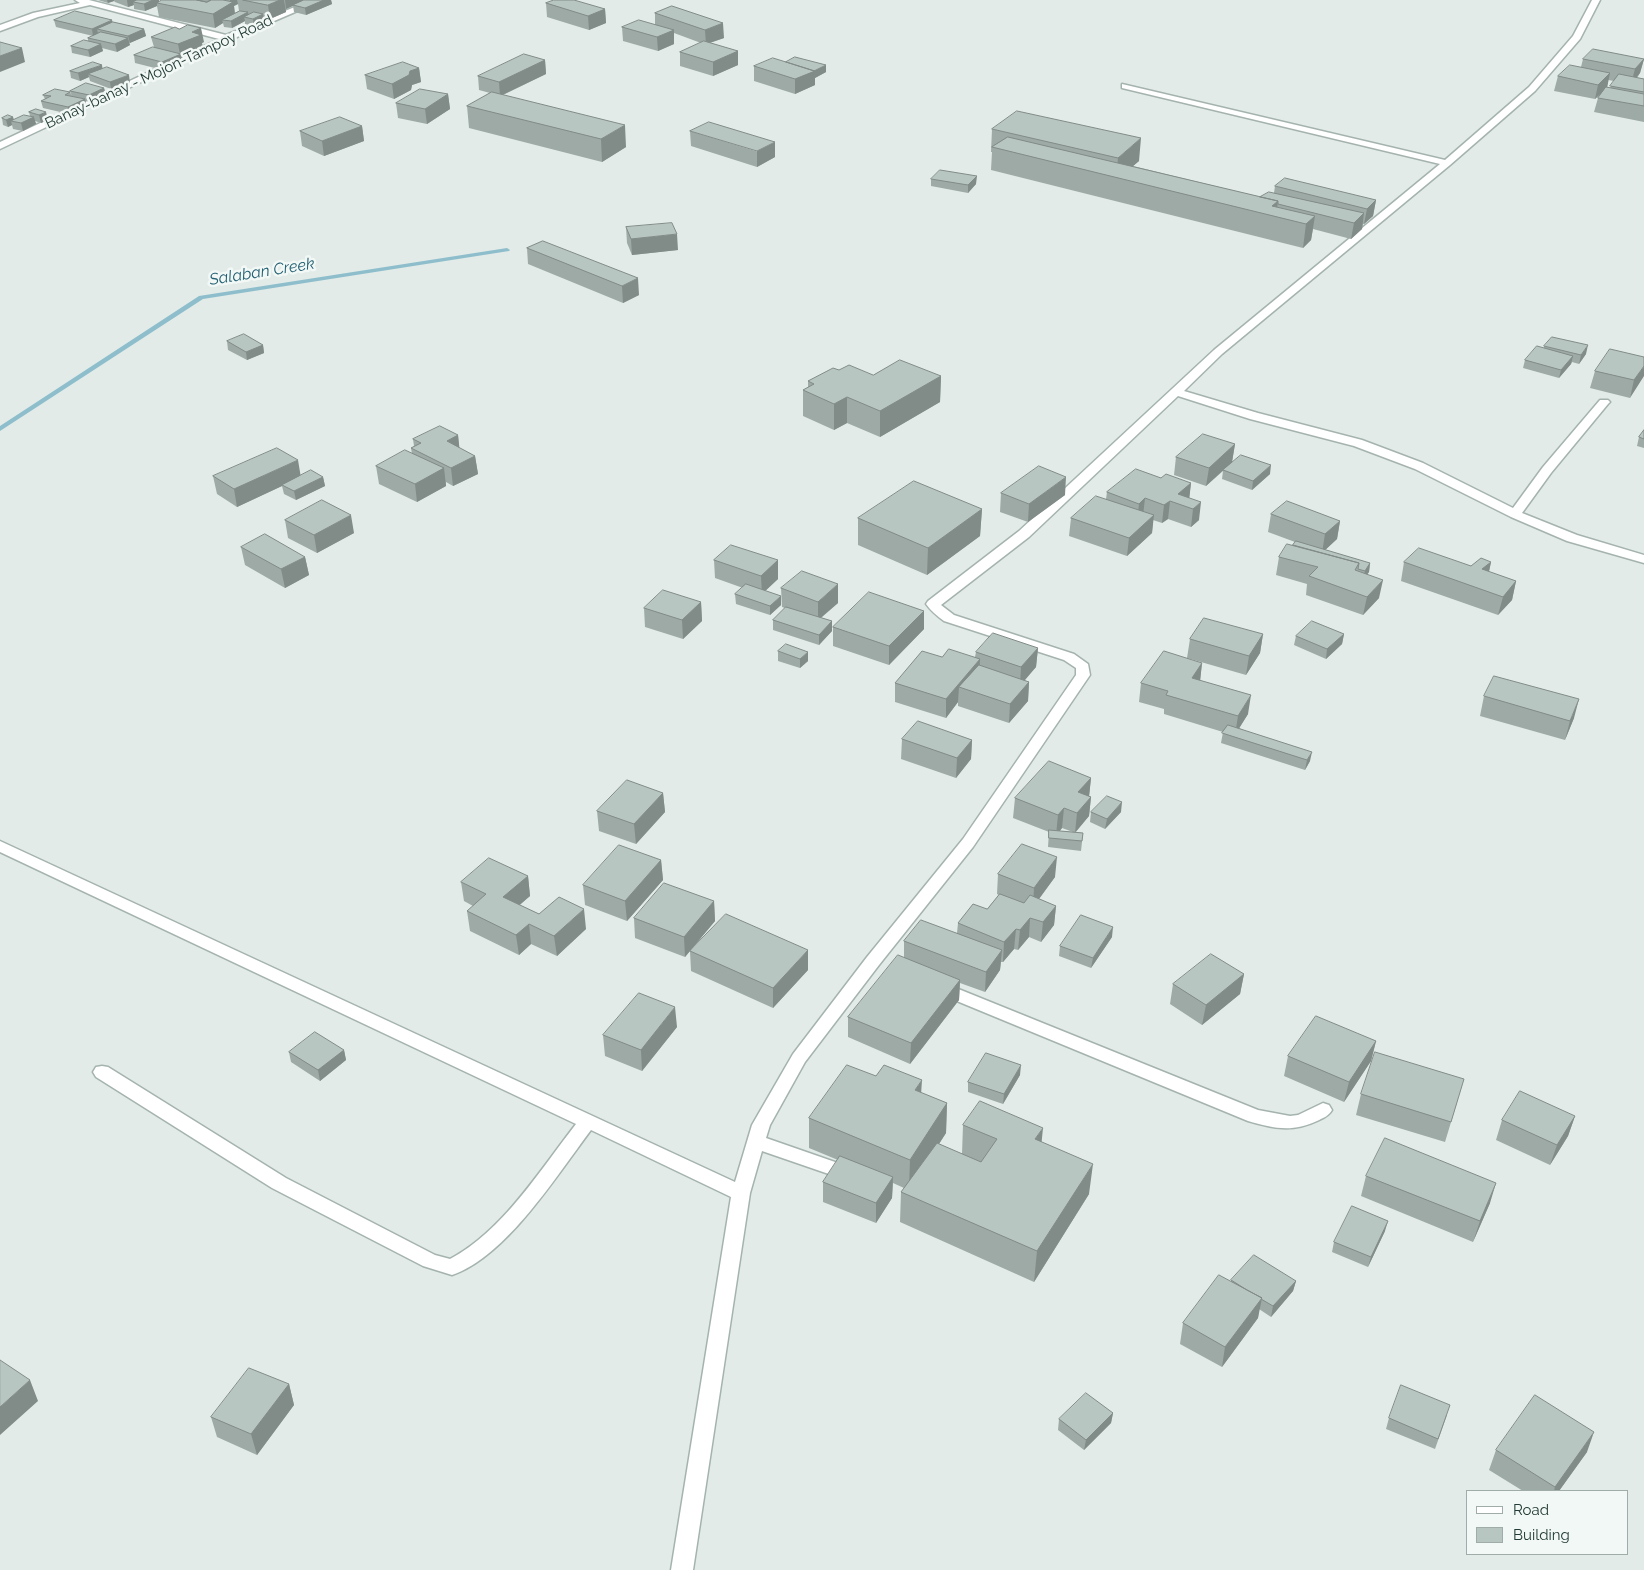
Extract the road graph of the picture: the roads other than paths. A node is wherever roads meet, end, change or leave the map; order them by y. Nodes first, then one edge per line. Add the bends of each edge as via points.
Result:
1 (79, 0) edge
2 (319, 0) edge
3 (1596, 0) edge
4 (90, 3) junction
5 (0, 28) edge
6 (227, 38) junction
7 (1125, 86) dead end
8 (0, 134) edge
9 (16, 138) junction
10 (0, 146) edge
11 (1447, 163) junction
12 (1176, 392) junction
13 (1604, 402) dead end
14 (1515, 514) junction
15 (1644, 559) edge
16 (0, 846) edge
17 (873, 960) junction
18 (891, 968) edge
19 (927, 983) edge
20 (102, 1072) dead end
21 (1323, 1110) dead end
22 (588, 1121) junction
23 (756, 1142) junction
24 (861, 1178) edge
25 (741, 1193) junction
26 (682, 1570) edge

1 - 4 street
2 - 6 street, Banay-banay - Mojon-Tampoy Road
3 - 11 street via 1577,37 1532,89
4 - 5 street via 36,15
4 - 6 street
6 - 9 street, Banay-banay - Mojon-Tampoy Road
7 - 11 street
8 - 9 street
9 - 10 street, Banay-banay - Mojon-Tampoy Road
11 - 12 street via 1218,352
12 - 14 street via 1358,443 1418,466
12 - 17 street via 1024,534 933,604 949,618 1069,657 1082,667 1083,675 968,843
13 - 14 street
14 - 15 street via 1572,538
16 - 22 street
17 - 18 street
17 - 23 street via 799,1058 761,1125
19 - 21 street via 1254,1116 1289,1124
20 - 22 street via 279,1183 430,1261 452,1267 468,1259 509,1222
22 - 25 street
23 - 24 street
23 - 25 street
25 - 26 street

